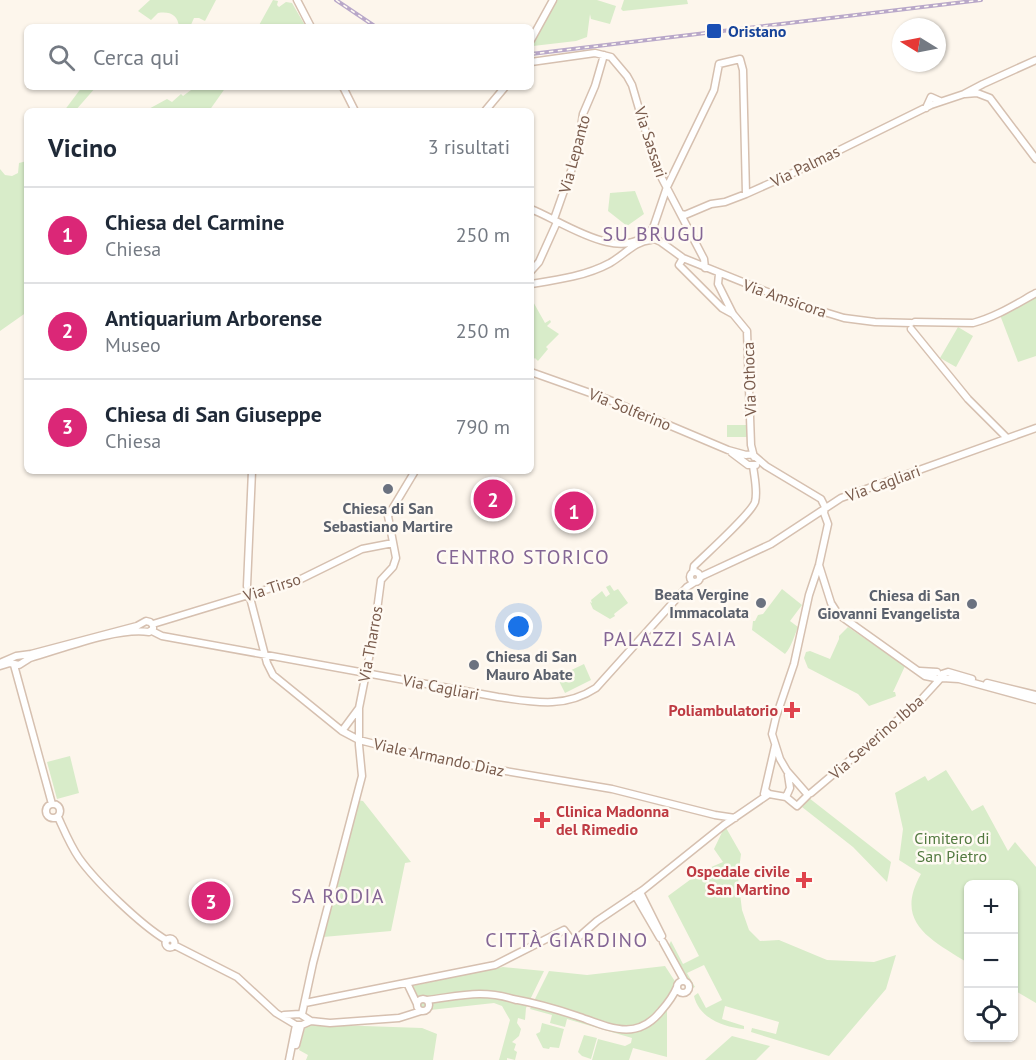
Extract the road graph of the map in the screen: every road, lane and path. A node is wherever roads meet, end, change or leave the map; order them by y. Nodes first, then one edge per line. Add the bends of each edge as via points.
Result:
1 (554, 0) edge
2 (297, 1) edge
3 (309, 24) edge
4 (534, 35) edge
5 (604, 55) junction
6 (1036, 60) edge
7 (534, 62) edge
8 (980, 85) junction
9 (344, 90) edge
10 (503, 90) edge
11 (964, 94) junction
12 (986, 95) junction
13 (354, 108) edge
14 (488, 108) edge
15 (1036, 159) edge
16 (667, 188) junction
17 (746, 194) junction
18 (534, 210) edge
19 (681, 214) junction
20 (556, 221) junction
21 (648, 237) junction
22 (638, 242) junction
23 (682, 258) junction
24 (534, 268) edge
25 (705, 268) junction
26 (719, 274) junction
27 (534, 284) edge
28 (1036, 293) edge
29 (733, 314) junction
30 (914, 328) junction
31 (534, 374) edge
32 (1036, 428) edge
33 (1007, 438) junction
34 (750, 460) junction
35 (252, 474) edge
36 (413, 474) edge
37 (825, 507) junction
38 (390, 543) junction
39 (819, 565) junction
40 (696, 576) junction
41 (248, 595) junction
42 (150, 629) junction
43 (264, 655) junction
44 (17, 661) junction
45 (0, 664) edge
46 (366, 673) junction
47 (939, 676) junction
48 (1036, 695) edge
49 (1036, 700) edge
50 (356, 716) junction
51 (776, 717) junction
52 (769, 725) dead end
53 (342, 731) junction
54 (359, 740) junction
55 (775, 742) junction
56 (780, 759) junction
57 (772, 760) junction
58 (787, 771) junction
59 (811, 793) dead end
60 (766, 794) junction
61 (786, 797) junction
62 (52, 804) junction
63 (715, 815) junction
64 (58, 817) junction
65 (735, 818) junction
66 (724, 825) junction
67 (639, 892) junction
68 (311, 969) junction
69 (407, 983) junction
70 (305, 1003) junction
71 (422, 1004) junction
72 (300, 1020) junction
73 (291, 1060) edge

1 - 4 street
2 - 3 street
5 - 7 street
5 - 16 street, Via Sassari via 611,57 632,85 656,167
5 - 20 street, Via Lepanto via 582,114 577,154
6 - 8 street
8 - 11 street
8 - 12 street
9 - 13 street
10 - 14 street
11 - 12 street
11 - 17 street, Via Palmas via 930,103
12 - 15 street
16 - 17 street via 714,90 719,64 740,59
16 - 19 street, Via Sassari
16 - 21 street
17 - 19 street, Via Palmas
18 - 20 street
19 - 25 street, Via Sassari
20 - 22 street via 607,242
20 - 24 street, Via Lepanto
21 - 22 street
21 - 23 street, Via Amsicora
22 - 27 street via 599,267 565,279
23 - 25 street, Via Amsicora
23 - 29 street, Via Othoca via 679,265
25 - 26 street, Via Amsicora
26 - 29 street via 718,284
26 - 30 street, Via Amsicora via 844,318 895,322
28 - 30 street via 991,318
29 - 34 street, Via Othoca via 747,331
30 - 33 street via 968,399
31 - 34 street, Via Solferino via 607,399
32 - 33 street, Via Cagliari
33 - 37 street, Via Cagliari
34 - 37 street via 820,499
34 - 40 street via 754,504 697,562
35 - 41 street, Viale Armando Diaz
36 - 38 street via 387,519
37 - 39 street via 828,524
37 - 40 street, Via Cagliari via 771,544
38 - 41 street, Via Tirso via 362,549 301,579
38 - 46 street, Via Tharros via 396,558 381,580
39 - 47 street via 838,614 920,671
39 - 51 street
40 - 46 street, Via Cagliari via 607,677 590,692 571,700 542,704
41 - 42 street, Via Tirso
41 - 43 street, Viale Armando Diaz
42 - 43 street, Via Cagliari via 162,636
42 - 44 street, Via Cagliari via 112,635
42 - 44 street, Via Cagliari via 149,621
43 - 46 street, Via Cagliari
43 - 53 street, Viale Armando Diaz via 273,675
44 - 45 street, Via Cagliari
44 - 62 street
46 - 50 street, Via Tharros
47 - 48 street via 952,673
47 - 49 street
47 - 59 street, Via Severino Ibba via 919,702
50 - 53 street, Via Tharros
50 - 54 street
51 - 52 street
51 - 55 street via 772,734
53 - 54 street, Viale Armando Diaz
54 - 63 street, Viale Armando Diaz via 434,759 612,789
54 - 68 street via 362,776
55 - 56 street
55 - 57 street
56 - 57 street via 776,756
56 - 58 street
57 - 60 street
58 - 61 street via 790,788
58 - 61 street via 808,795 797,806
60 - 61 street
60 - 65 street
62 - 64 street via 60,808
62 - 64 street via 47,808 48,815
63 - 65 street, Viale Armando Diaz
63 - 66 street
64 - 72 street via 87,868 136,916 166,940 173,939 174,945 237,977 277,1013
65 - 66 street
66 - 67 street
67 - 69 street via 573,942 564,930 500,963
67 - 71 street via 676,968 680,986 644,1027 623,1029 578,1019 496,994 476,993
68 - 70 street
68 - 72 street
69 - 70 street
69 - 71 street
70 - 72 street
71 - 72 street via 406,1016 330,1023
72 - 73 street

